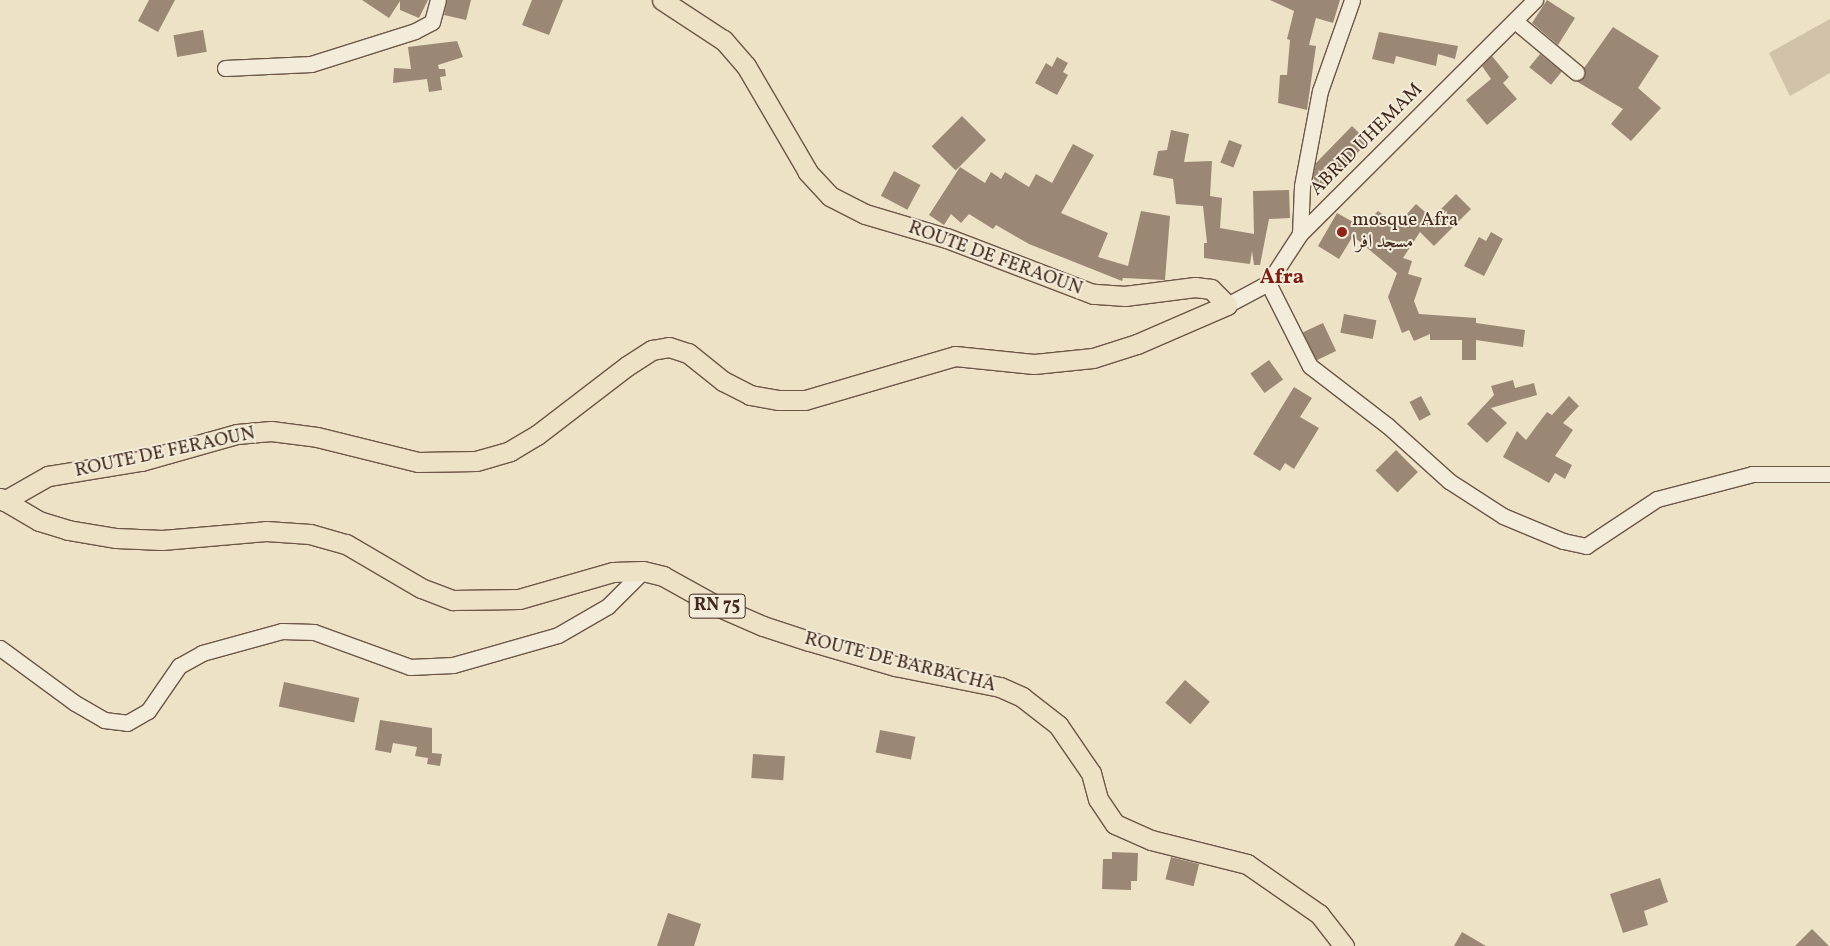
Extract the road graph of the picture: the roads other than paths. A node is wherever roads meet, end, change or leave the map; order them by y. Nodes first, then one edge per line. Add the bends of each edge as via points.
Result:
1 (438, 0) edge
2 (662, 0) edge
3 (1352, 0) edge
4 (1535, 0) edge
5 (1514, 21) junction
6 (225, 68) dead end
7 (1576, 72) dead end
8 (1300, 234) junction
9 (1268, 283) junction
10 (1227, 305) junction
11 (1830, 474) edge
12 (2, 500) edge
13 (643, 571) junction
14 (0, 648) edge
15 (1344, 946) edge

1 - 6 street via 432,22 415,31 311,64
2 - 10 main road, ROUTE DE FERAOUN via 723,40 746,66 808,172 830,196 865,214 946,238 1093,294 1124,296 1195,287 1212,290
3 - 8 street via 1320,90 1302,186
4 - 5 street, ABRID UHEMAM
5 - 7 street
5 - 8 street, ABRID UHEMAM
8 - 9 street, ABRID UHEMAM
9 - 10 street, ABRID UHEMAM
9 - 11 street via 1310,366 1388,426 1449,481 1503,516 1563,541 1586,546 1656,499 1752,474
10 - 12 main road, ROUTE DE FERAOUN via 1137,344 1093,358 1034,364 955,356 805,400 778,400 750,394 724,382 688,353 669,347 652,350 627,366 588,399 524,443 476,461 418,462 317,437 271,432 237,434 132,462 48,476
12 - 13 main road, ROUTE DE BARBACHA / RN 75 via 39,521 68,530 116,538 162,540 266,532 310,534 346,544 420,588 453,600 519,599 614,572
13 - 14 street via 608,606 558,635 453,665 410,667 314,632 282,631 202,653 179,666 148,710 127,724 104,720 82,708
13 - 15 main road, ROUTE DE BARBACHA / RN 75 via 663,576 717,606 763,626 895,666 960,677 1022,697 1058,725 1075,745 1091,773 1098,799 1115,824 1151,840 1247,864 1319,914

